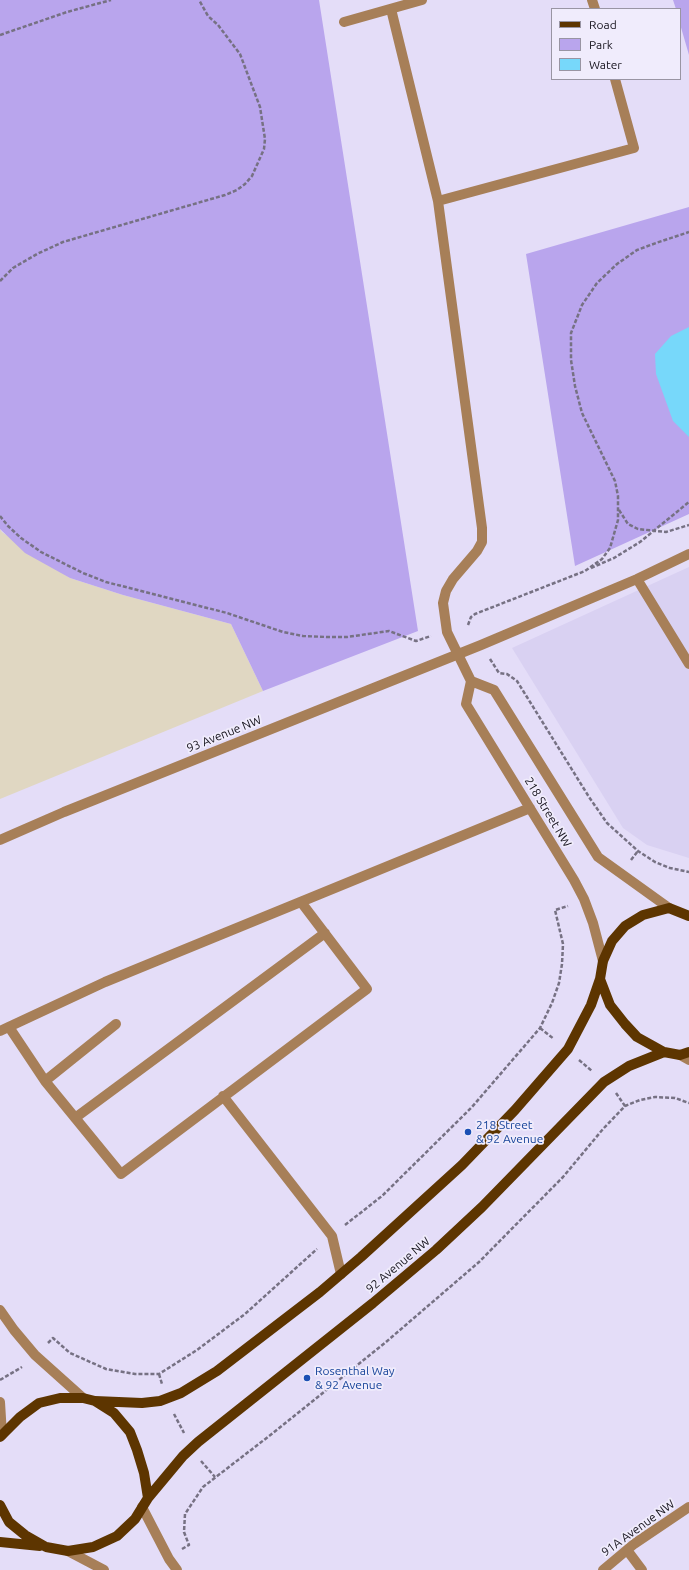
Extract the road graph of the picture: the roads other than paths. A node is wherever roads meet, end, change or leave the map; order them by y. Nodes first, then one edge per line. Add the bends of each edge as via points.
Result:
1 (422, 0) edge
2 (391, 9) junction
3 (344, 22) dead end
4 (615, 80) edge
5 (438, 201) junction
6 (689, 554) edge
7 (637, 579) junction
8 (458, 654) junction
9 (689, 664) edge
10 (471, 681) junction
11 (530, 808) junction
12 (0, 840) edge
13 (301, 902) junction
14 (669, 908) junction
15 (686, 913) edge
16 (325, 933) junction
17 (603, 961) junction
18 (600, 979) junction
19 (116, 1024) dead end
20 (4, 1029) edge
21 (664, 1052) junction
22 (686, 1056) edge
23 (45, 1081) junction
24 (223, 1096) junction
25 (75, 1118) junction
26 (341, 1274) junction
27 (0, 1310) edge
28 (83, 1398) junction
29 (95, 1401) junction
30 (0, 1402) edge
31 (1, 1436) edge
32 (148, 1498) junction
33 (0, 1505) edge
34 (142, 1507) junction
35 (689, 1507) edge
36 (0, 1542) edge
37 (46, 1547) junction
38 (627, 1550) junction
39 (68, 1552) junction
40 (104, 1570) edge
41 (177, 1570) edge
42 (603, 1570) edge
43 (642, 1570) edge

1 - 2 street
2 - 3 street
2 - 5 street
4 - 5 street via 634,148
5 - 8 street via 482,528 482,542 453,579 443,603 447,632
6 - 7 street, 93 Avenue NW
7 - 8 street, 93 Avenue NW
7 - 9 street
8 - 10 street
8 - 12 street, 93 Avenue NW
10 - 11 street, 218 Street NW via 466,704
10 - 14 street, 218 Street NW via 494,690 598,857
11 - 13 street
11 - 17 street, 218 Street NW via 584,900
13 - 16 street
13 - 20 street via 105,982
14 - 15 main road
14 - 17 main road via 643,915 625,926 612,941
16 - 24 street via 367,989
16 - 25 street
17 - 18 main road
18 - 21 main road via 610,1005 625,1024 637,1037
18 - 26 main road via 591,1004 568,1049 515,1110 462,1165
19 - 23 street
20 - 23 street
21 - 22 main road
21 - 32 main road, 92 Avenue NW via 629,1066 604,1082 436,1250 198,1442
23 - 25 street
24 - 25 street via 120,1174
24 - 26 street via 332,1236
26 - 29 main road via 217,1371 181,1393 160,1401 142,1403
27 - 28 street via 35,1355
28 - 29 main road
28 - 31 main road via 60,1398 39,1403
29 - 32 main road via 114,1413 130,1432 144,1473
30 - 31 street
32 - 34 main road, 92 Avenue NW
33 - 37 main road, 92 Avenue NW via 9,1522
34 - 39 main road, 92 Avenue NW via 117,1536 93,1547
34 - 41 street
35 - 38 street, 91A Avenue NW
36 - 37 main road, 92 Avenue NW
37 - 39 main road, 92 Avenue NW
38 - 42 street, 91A Avenue NW
38 - 43 street
39 - 40 street

